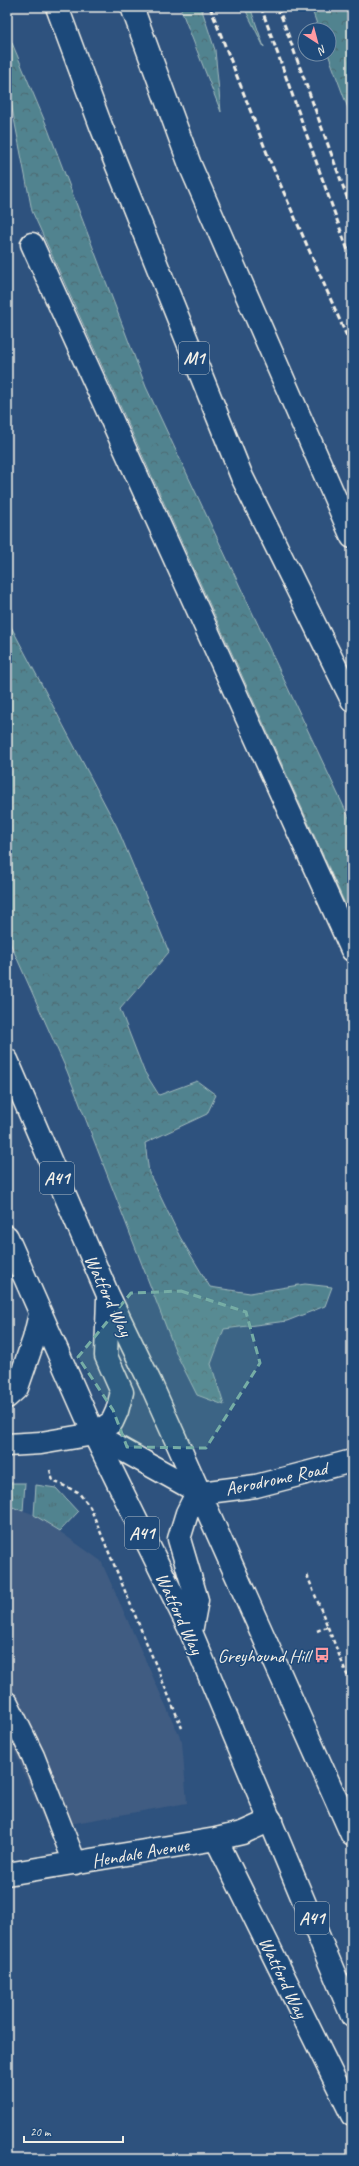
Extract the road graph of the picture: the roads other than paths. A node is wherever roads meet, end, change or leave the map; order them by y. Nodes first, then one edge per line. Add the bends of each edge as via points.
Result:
1 (57, 7) edge
2 (132, 7) edge
3 (32, 244) dead end
4 (352, 537) edge
5 (352, 700) edge
6 (352, 950) edge
7 (7, 1060) edge
8 (7, 1237) edge
9 (108, 1295) junction
10 (40, 1314) junction
11 (7, 1397) edge
12 (94, 1434) junction
13 (7, 1445) edge
14 (352, 1461) edge
15 (200, 1493) junction
16 (191, 1632) junction
17 (7, 1703) edge
18 (271, 1820) junction
19 (351, 1832) edge
20 (216, 1839) junction
21 (75, 1863) junction
22 (7, 1874) edge
23 (352, 2016) edge
24 (352, 2115) edge

1 - 5 main road, M1 via 101,126 242,477
2 - 4 main road via 190,165
3 - 6 main road
7 - 9 main road, Watford Way / A41
8 - 10 main road, Watford Way / A41
9 - 12 main road, A41 via 106,1356 122,1392 112,1422
9 - 15 main road, Watford Way / A41
10 - 11 main road via 17,1388
10 - 12 main road, Watford Way / A41
12 - 13 main road via 41,1443
12 - 15 main road
12 - 16 main road, Watford Way / A41
14 - 15 main road, Aerodrome Road via 256,1486
15 - 16 main road, A41 via 187,1513 179,1539 196,1600
15 - 19 main road, Watford Way / A41
16 - 18 main road, Watford Way / A41
17 - 21 main road via 33,1756
18 - 20 main road, Hendale Avenue via 242,1833
18 - 23 main road, Watford Way / A41
20 - 21 main road, Hendale Avenue
20 - 24 main road, Watford Way
21 - 22 main road, Hendale Avenue

